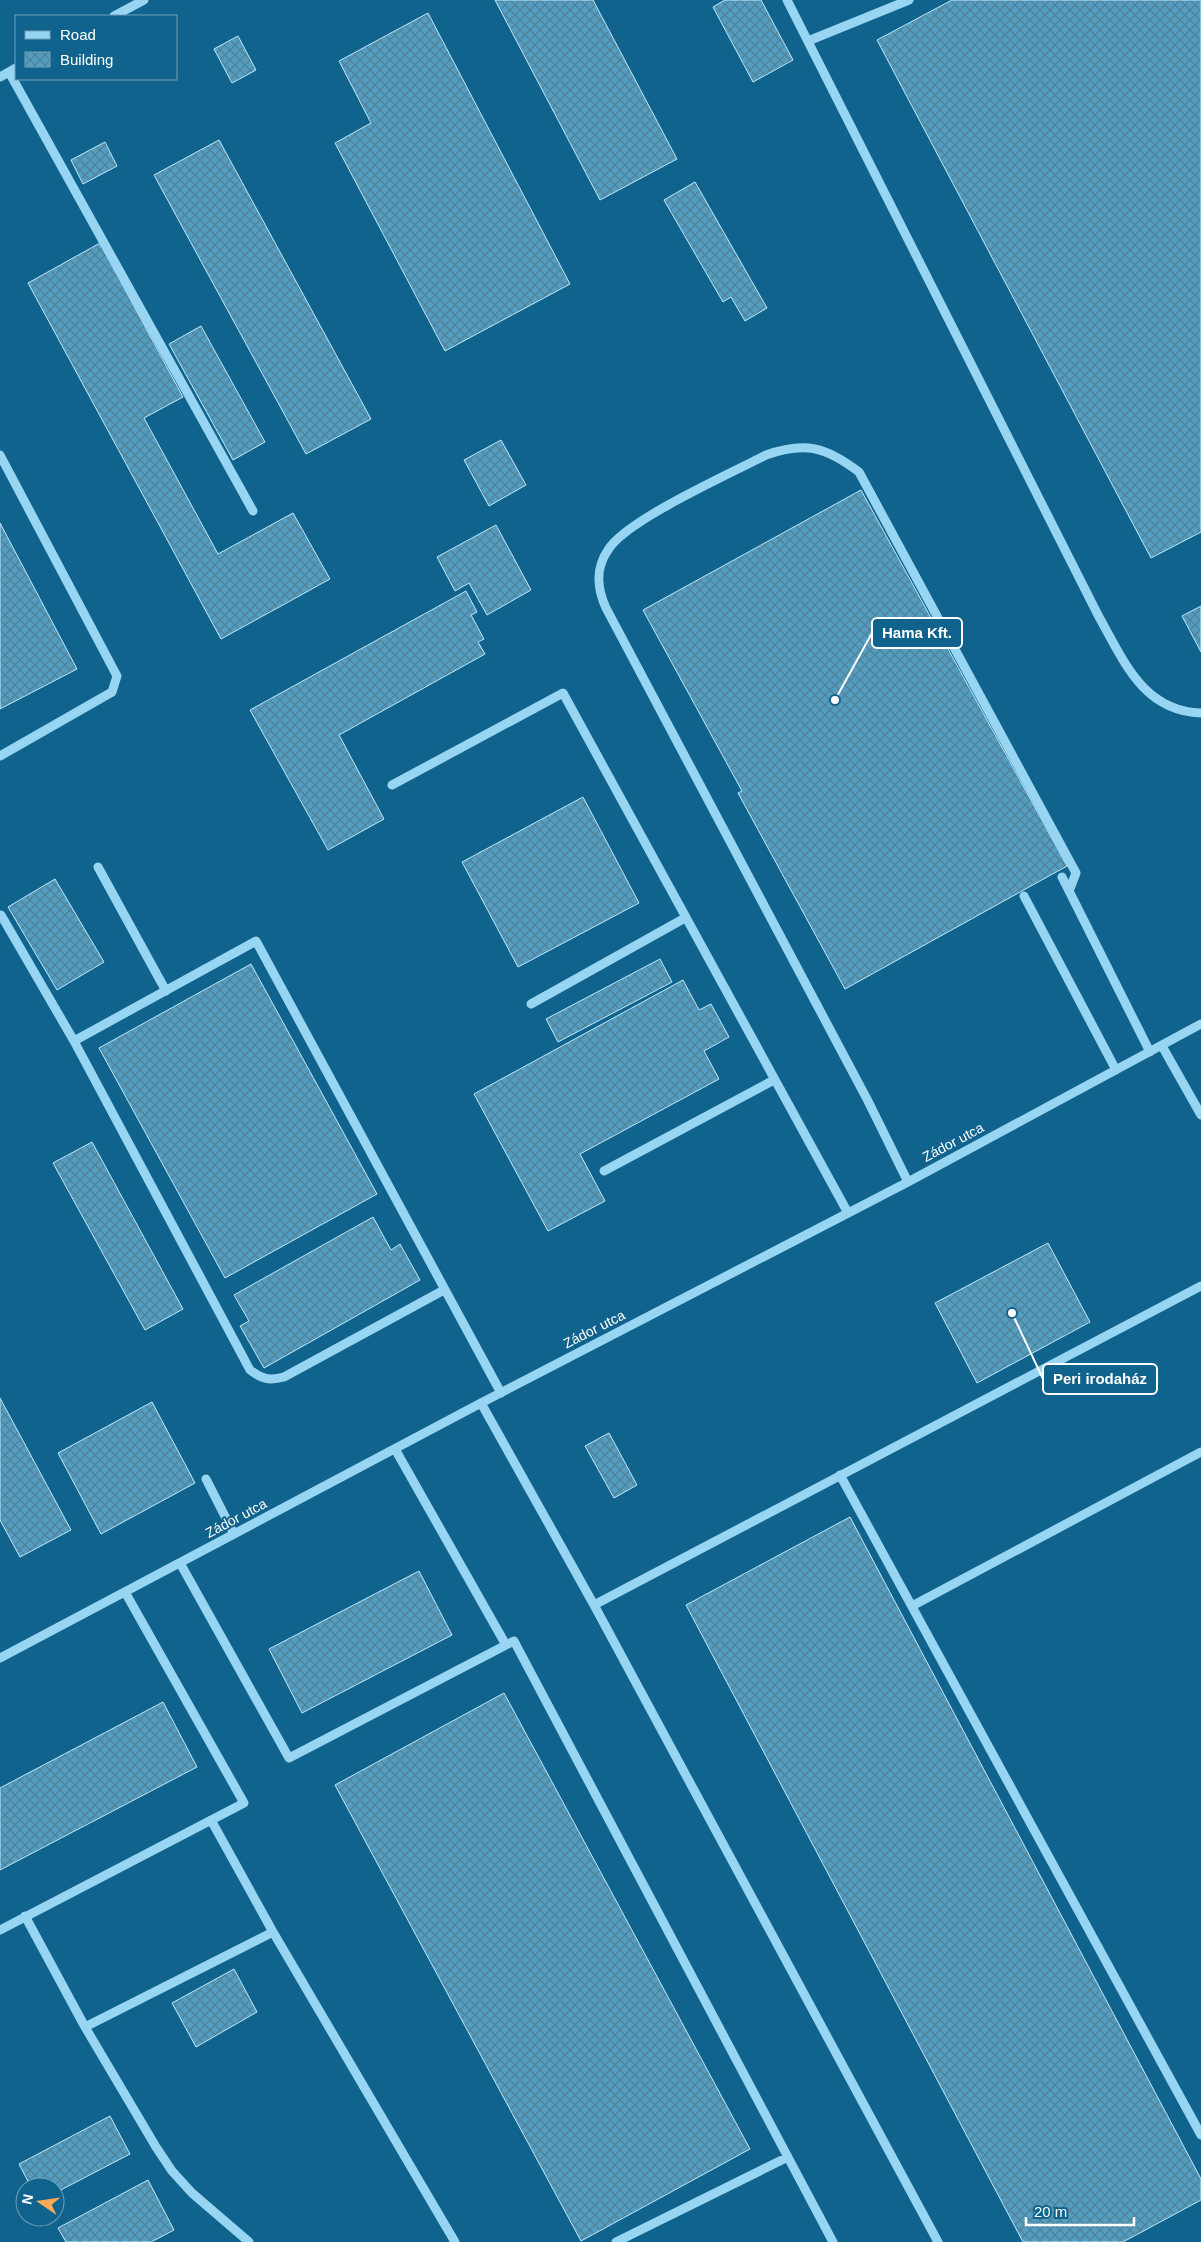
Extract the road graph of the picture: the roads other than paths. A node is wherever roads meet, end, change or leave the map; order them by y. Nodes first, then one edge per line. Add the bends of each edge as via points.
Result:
1 (144, 0) edge
2 (787, 0) edge
3 (909, 0) edge
4 (116, 15) edge
5 (808, 41) junction
6 (13, 70) edge
7 (0, 77) edge
8 (18, 80) edge
9 (0, 455) edge
10 (253, 511) dead end
11 (1201, 713) edge
12 (0, 756) edge
13 (392, 785) dead end
14 (98, 867) dead end
15 (1062, 877) dead end
16 (1069, 891) junction
17 (1024, 896) dead end
18 (1, 916) edge
19 (685, 918) junction
20 (166, 991) junction
21 (531, 1004) dead end
22 (1201, 1024) edge
23 (74, 1041) junction
24 (1162, 1046) junction
25 (1150, 1052) junction
26 (1116, 1070) junction
27 (774, 1080) junction
28 (1201, 1114) edge
29 (604, 1172) dead end
30 (908, 1182) junction
31 (848, 1213) junction
32 (1201, 1286) edge
33 (444, 1290) junction
34 (500, 1393) junction
35 (481, 1403) junction
36 (396, 1449) junction
37 (1201, 1452) edge
38 (840, 1475) junction
39 (206, 1479) dead end
40 (234, 1534) junction
41 (180, 1563) junction
42 (125, 1592) junction
43 (594, 1605) junction
44 (912, 1606) junction
45 (506, 1645) junction
46 (0, 1658) edge
47 (211, 1820) junction
48 (25, 1916) junction
49 (0, 1930) edge
50 (273, 1932) junction
51 (85, 2027) junction
52 (1201, 2135) edge
53 (788, 2157) junction
54 (249, 2242) edge
55 (454, 2242) edge
56 (616, 2242) edge
57 (833, 2242) edge
58 (938, 2242) edge

1 - 4 street
2 - 5 street
3 - 5 street
5 - 11 street via 1099,616 1134,678 1154,698 1174,708
6 - 7 street
8 - 10 street
9 - 12 street via 117,676 112,692
13 - 19 street via 563,693
14 - 20 street
15 - 16 street
16 - 25 street
16 - 30 street via 1076,873 860,472 840,457 801,446 766,455 638,523 608,548 598,578 606,608
17 - 26 street
18 - 23 street
19 - 21 street
19 - 27 street
20 - 23 street
20 - 33 street via 256,941
22 - 24 street, Zádor utca
23 - 33 street via 250,1370 261,1378 284,1377
24 - 25 street, Zádor utca
24 - 28 street
25 - 26 street, Zádor utca
26 - 30 street, Zádor utca
27 - 29 street
27 - 31 street
30 - 31 street, Zádor utca
31 - 34 street, Zádor utca
32 - 38 street
33 - 34 street
34 - 35 street, Zádor utca
35 - 36 street, Zádor utca
35 - 43 street
36 - 40 street, Zádor utca
36 - 45 street
37 - 44 street
38 - 43 street
38 - 44 street
39 - 40 street
40 - 41 street, Zádor utca
41 - 42 street, Zádor utca
41 - 45 street via 289,1758
42 - 46 street, Zádor utca
42 - 47 street via 244,1803
43 - 58 street
44 - 52 street
45 - 53 street via 514,1641
47 - 48 street
47 - 50 street
48 - 49 street
48 - 51 street
50 - 51 street
50 - 55 street
51 - 54 street via 172,2171 192,2193
53 - 56 street
53 - 57 street

